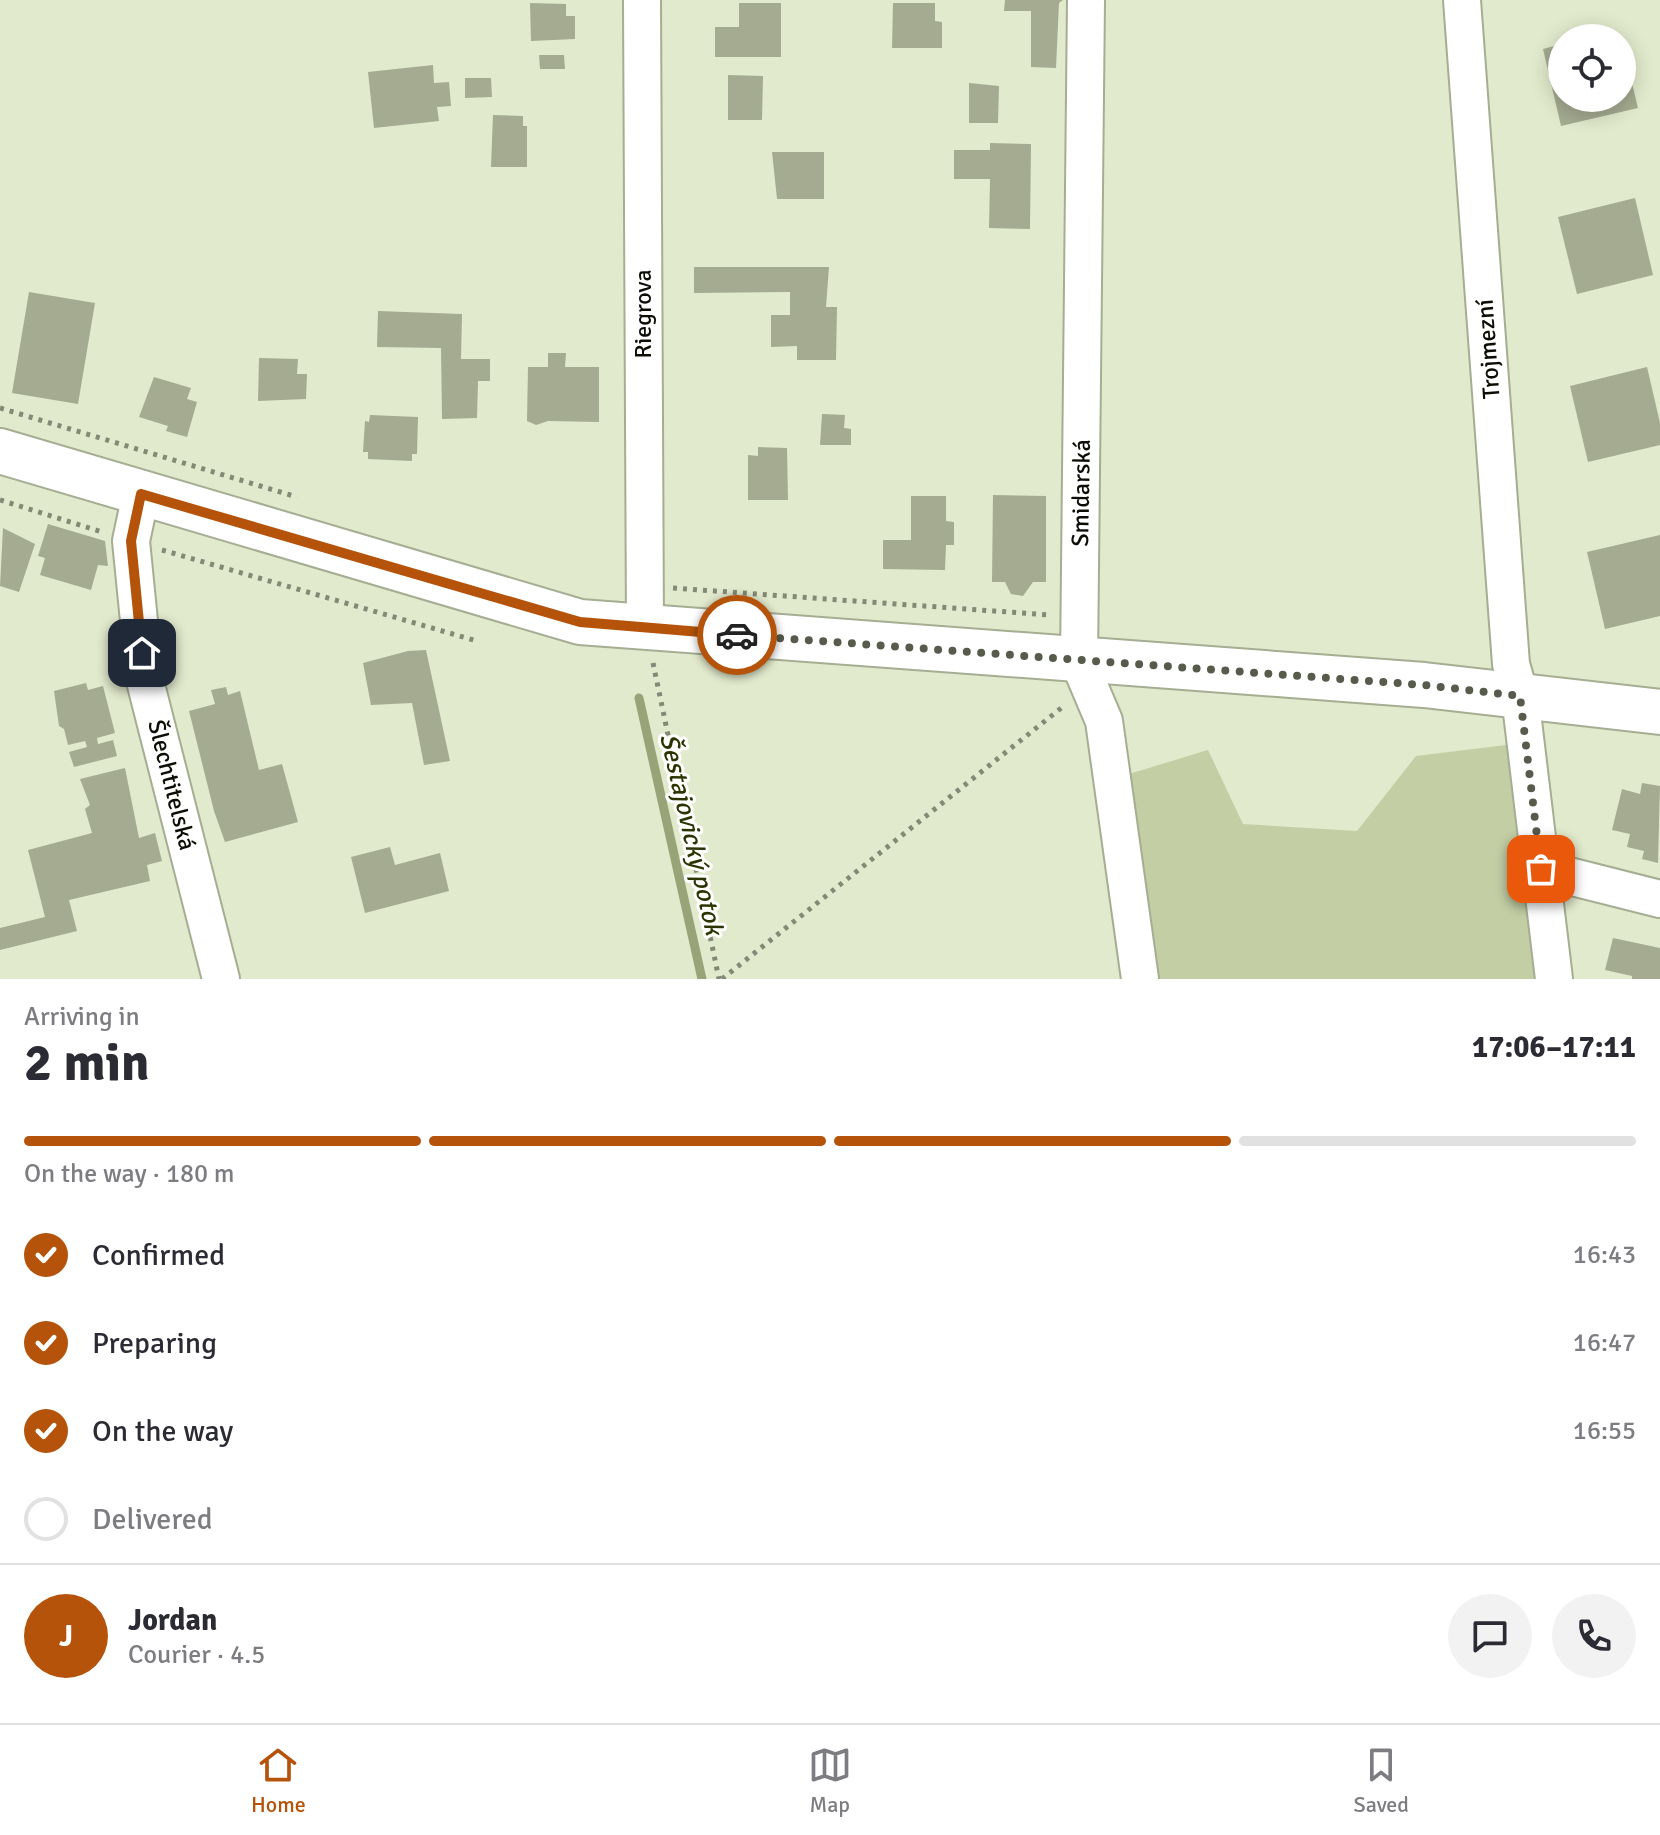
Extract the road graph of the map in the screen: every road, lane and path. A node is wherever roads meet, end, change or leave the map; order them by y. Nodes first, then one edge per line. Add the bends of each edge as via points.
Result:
1 (642, 0) edge
2 (1086, 0) edge
3 (1462, 0) edge
4 (0, 408) edge
5 (0, 451) edge
6 (141, 494) junction
7 (301, 499) dead end
8 (0, 500) edge
9 (131, 541) junction
10 (645, 610) junction
11 (477, 641) dead end
12 (1083, 658) junction
13 (1520, 696) junction
14 (1660, 712) edge
15 (1541, 869) junction
16 (1660, 899) edge
17 (221, 979) edge
18 (720, 979) edge
19 (1140, 979) edge
20 (1554, 979) edge

1 - 10 street, Riegrova
2 - 12 street, Smidarská
3 - 13 street, Trojmezní via 1511,664
4 - 7 path
5 - 6 street
6 - 9 street, Šlechtitelská
6 - 10 street via 580,622
8 - 9 path
9 - 11 path
9 - 17 street, Šlechtitelská via 145,681
10 - 12 street
10 - 12 path via 678,588 1053,615
10 - 18 path
12 - 13 street
12 - 18 path
12 - 19 street, Smidarská via 1104,721
13 - 14 street
13 - 15 street, Trojmezní
15 - 16 street
15 - 20 street, Trojmezní

